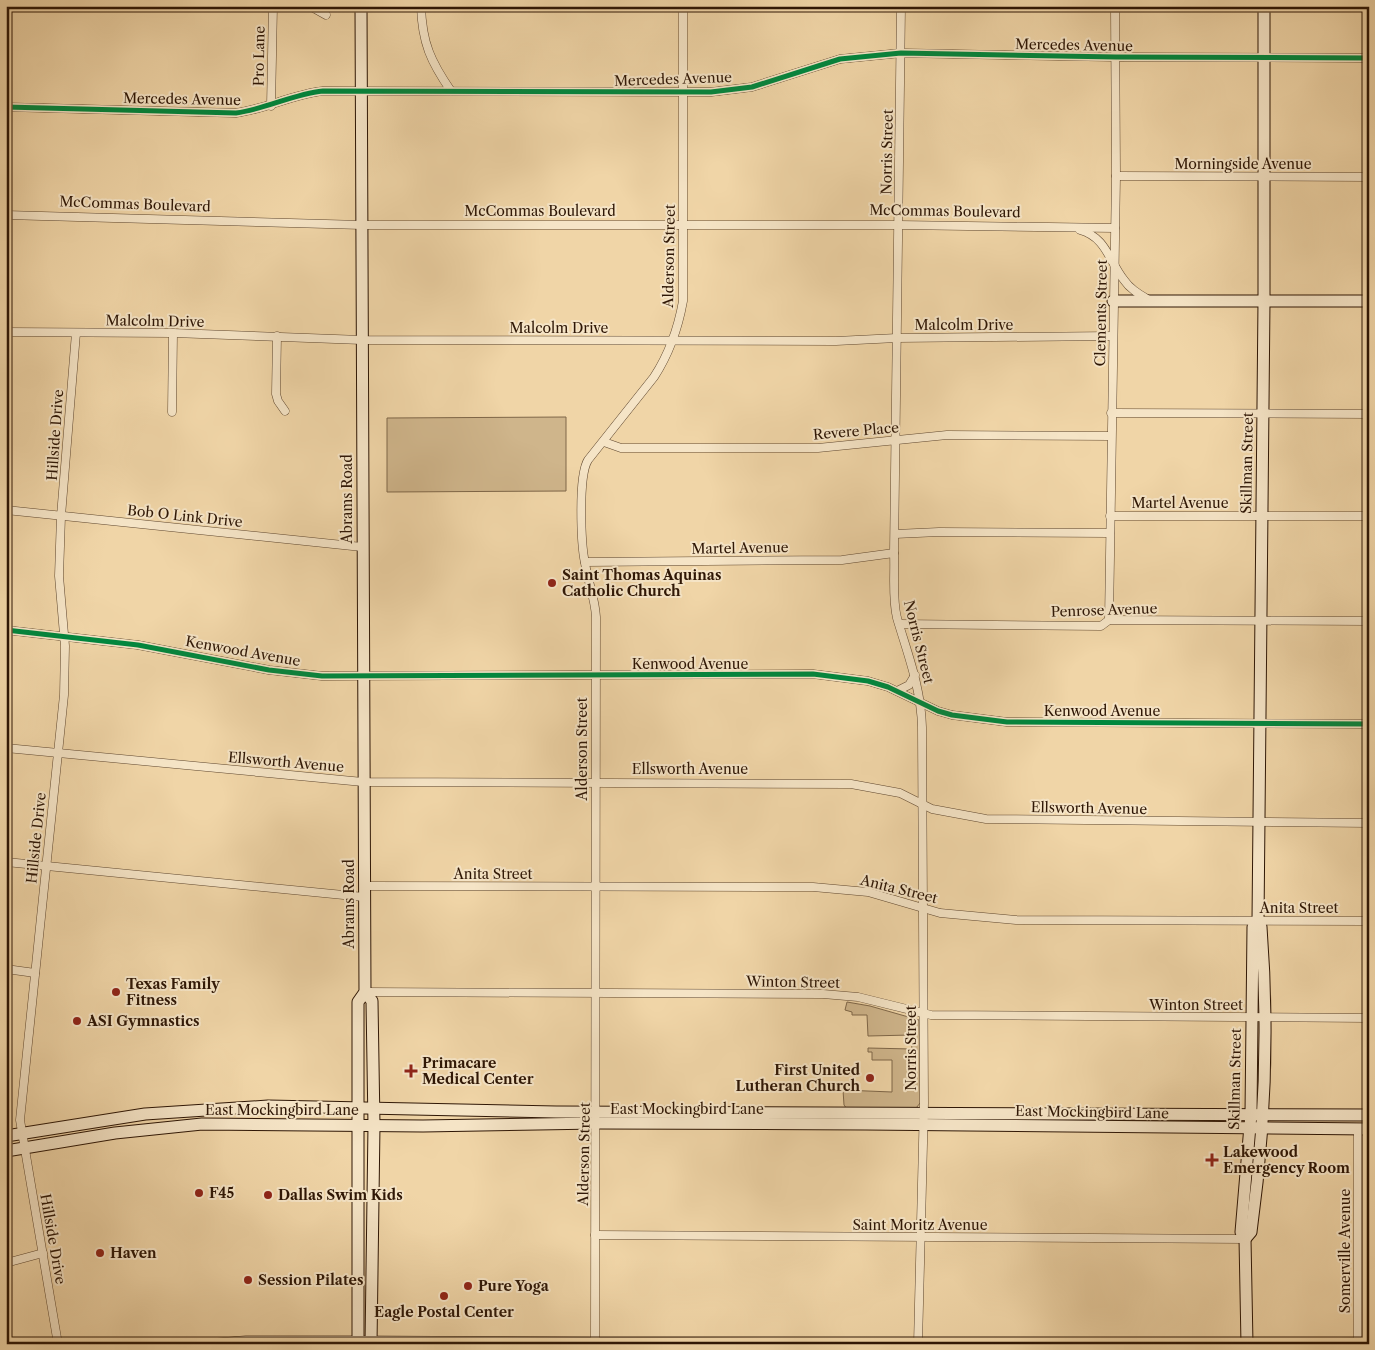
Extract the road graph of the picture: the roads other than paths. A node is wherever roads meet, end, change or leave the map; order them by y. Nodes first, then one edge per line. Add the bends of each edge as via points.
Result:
1 (265, 6) edge
2 (273, 6) edge
3 (360, 6) edge
4 (421, 6) edge
5 (683, 6) edge
6 (901, 6) edge
7 (1115, 6) edge
8 (1264, 6) edge
9 (326, 15) dead end
10 (901, 53) junction
11 (1116, 57) junction
12 (1264, 58) junction
13 (1369, 58) edge
14 (361, 91) junction
15 (451, 91) junction
16 (684, 93) junction
17 (270, 106) junction
18 (6, 107) edge
19 (1116, 176) junction
20 (1264, 176) junction
21 (1369, 177) edge
22 (6, 215) edge
23 (362, 225) junction
24 (899, 225) junction
25 (683, 226) junction
26 (1074, 228) junction
27 (1116, 228) junction
28 (1114, 260) junction
29 (1113, 301) junction
30 (1151, 301) junction
31 (1264, 301) junction
32 (1369, 301) edge
33 (6, 332) edge
34 (76, 333) junction
35 (173, 333) junction
36 (277, 336) junction
37 (1112, 336) junction
38 (897, 338) junction
39 (362, 340) junction
40 (672, 341) junction
41 (285, 411) dead end
42 (172, 412) dead end
43 (1112, 413) junction
44 (1262, 414) junction
45 (1369, 414) edge
46 (1111, 436) junction
47 (896, 440) junction
48 (604, 442) junction
49 (6, 510) edge
50 (61, 516) junction
51 (1110, 516) junction
52 (1261, 516) junction
53 (1369, 516) edge
54 (1110, 533) junction
55 (895, 534) junction
56 (362, 547) junction
57 (894, 553) junction
58 (585, 562) junction
59 (1109, 620) junction
60 (1260, 621) junction
61 (1369, 621) edge
62 (900, 624) junction
63 (6, 630) edge
64 (64, 636) junction
65 (915, 673) junction
66 (595, 675) junction
67 (362, 676) junction
68 (899, 690) junction
69 (922, 703) junction
70 (1260, 723) junction
71 (1369, 724) edge
72 (6, 748) edge
73 (58, 753) junction
74 (596, 781) junction
75 (363, 782) junction
76 (923, 804) junction
77 (1258, 823) junction
78 (1369, 823) edge
79 (6, 862) edge
80 (46, 866) junction
81 (596, 886) junction
82 (364, 892) junction
83 (922, 909) junction
84 (1258, 921) junction
85 (1369, 921) edge
86 (6, 970) edge
87 (36, 972) junction
88 (365, 992) junction
89 (596, 994) junction
90 (923, 1015) junction
91 (1252, 1018) junction
92 (1265, 1018) junction
93 (1369, 1018) edge
94 (358, 1108) junction
95 (372, 1108) junction
96 (556, 1112) junction
97 (1251, 1114) junction
98 (1264, 1114) junction
99 (1363, 1115) edge
100 (597, 1118) junction
101 (923, 1120) junction
102 (1130, 1120) junction
103 (358, 1125) junction
104 (374, 1125) junction
105 (501, 1126) junction
106 (1250, 1129) junction
107 (1263, 1129) junction
108 (1363, 1129) edge
109 (21, 1133) junction
110 (6, 1136) edge
111 (24, 1148) junction
112 (6, 1151) edge
113 (596, 1235) junction
114 (921, 1237) junction
115 (1245, 1239) junction
116 (43, 1252) junction
117 (358, 1259) junction
118 (372, 1259) junction
119 (6, 1263) edge
120 (246, 1342) edge
121 (358, 1342) edge
122 (371, 1342) edge
123 (1369, 1342) edge
124 (595, 1343) edge
125 (918, 1343) edge
126 (1358, 1343) edge
127 (58, 1344) edge
128 (201, 1344) edge
129 (994, 1344) edge
130 (1247, 1344) edge
131 (1259, 1344) edge

1 - 2 street
2 - 9 street via 310,6
2 - 17 street, Pro Lane
3 - 14 main road, Abrams Road
4 - 15 street via 428,54
5 - 16 street, Alderson Street
6 - 10 street, Norris Street
7 - 11 street, Clements Street
8 - 12 main road, Skillman Street
10 - 11 street, Mercedes Avenue
10 - 16 street, Mercedes Avenue via 840,59 752,87
10 - 24 street, Norris Street
11 - 12 street, Mercedes Avenue
11 - 19 street, Clements Street
12 - 13 street, Mercedes Avenue
12 - 20 main road, Skillman Street
14 - 15 street, Mercedes Avenue
14 - 17 street, Mercedes Avenue via 304,93
14 - 23 main road, Abrams Road
15 - 16 street, Mercedes Avenue
16 - 25 street, Alderson Street
17 - 18 street, Mercedes Avenue via 236,113
19 - 20 street, Morningside Avenue
19 - 27 street, Clements Street
20 - 21 street, Morningside Avenue
20 - 31 main road, Skillman Street
22 - 23 street, McCommas Boulevard
23 - 25 street, McCommas Boulevard
23 - 39 main road, Abrams Road
24 - 25 street, McCommas Boulevard
24 - 26 street, McCommas Boulevard
24 - 38 street, Norris Street
25 - 40 street, Alderson Street via 683,301
26 - 27 street, McCommas Boulevard
26 - 28 street, McCommas Boulevard via 1096,237
27 - 28 street, Clements Street
28 - 29 street, Clements Street
28 - 30 street, McCommas Boulevard via 1128,286
29 - 30 main road
29 - 37 street, Clements Street
30 - 31 main road
31 - 32 main road
31 - 44 main road, Skillman Street
33 - 34 street, Malcolm Drive
34 - 35 street, Malcolm Drive
34 - 50 street, Hillside Drive
35 - 36 street, Malcolm Drive
35 - 42 street
36 - 39 street, Malcolm Drive
36 - 41 street via 276,394
37 - 38 street, Malcolm Drive
37 - 43 street, Clements Street
38 - 40 street, Malcolm Drive
38 - 47 street, Norris Street
39 - 40 street, Malcolm Drive
39 - 56 main road, Abrams Road
40 - 48 street, Alderson Street via 654,377
43 - 44 street
43 - 46 street, Clements Street
44 - 45 street
44 - 52 main road, Skillman Street
46 - 47 street, Revere Place via 947,435
46 - 51 street, Clements Street
47 - 48 street, Revere Place via 818,448 621,448
47 - 55 street, Norris Street
48 - 58 street, Alderson Street via 588,460 583,472
49 - 50 street, Bob O Link Drive
50 - 56 street, Bob O Link Drive
50 - 64 street, Hillside Drive via 59,576
51 - 52 street, Martel Avenue
51 - 54 street, Clements Street
52 - 53 street, Martel Avenue
52 - 60 main road, Skillman Street
54 - 55 street
54 - 59 street, Clements Street
55 - 57 street, Norris Street
56 - 67 main road, Abrams Road
57 - 58 street, Martel Avenue via 842,560
57 - 62 street, Norris Street via 896,609
58 - 66 street, Alderson Street via 595,598
59 - 60 street, Penrose Avenue
59 - 62 street, Penrose Avenue via 1101,626
60 - 61 street, Penrose Avenue
60 - 70 main road, Skillman Street
62 - 65 street, Norris Street
63 - 64 street, Kenwood Avenue
64 - 67 street, Kenwood Avenue via 172,650 269,670 322,676
64 - 73 street, Hillside Drive via 65,670
65 - 68 street via 909,685
65 - 69 street, Norris Street
66 - 67 street, Kenwood Avenue
66 - 68 street, Kenwood Avenue via 813,674 868,681
66 - 74 street, Alderson Street
67 - 75 main road, Abrams Road
68 - 69 street, Kenwood Avenue
69 - 70 street, Kenwood Avenue via 952,715 1008,722
69 - 76 street, Norris Street
70 - 71 street, Kenwood Avenue
70 - 77 main road, Skillman Street
72 - 73 street, Ellsworth Avenue
73 - 75 street, Ellsworth Avenue
73 - 80 street, Hillside Drive
74 - 75 street, Ellsworth Avenue
74 - 76 street, Ellsworth Avenue via 851,784 900,793
74 - 81 street, Alderson Street
75 - 82 main road, Abrams Road
76 - 77 street, Ellsworth Avenue via 932,809 986,819
76 - 83 street, Norris Street
77 - 78 street, Ellsworth Avenue
77 - 84 main road, Skillman Street
79 - 80 street, Anita Street
80 - 82 street, Anita Street
80 - 87 street, Hillside Drive
81 - 82 street, Anita Street
81 - 83 street, Anita Street via 843,888 868,892
81 - 89 street, Alderson Street
82 - 88 main road, Abrams Road
83 - 84 street, Anita Street via 1016,920
83 - 90 street, Norris Street
84 - 85 street, Anita Street
84 - 91 main road, Skillman Street via 1252,927
84 - 92 main road, Skillman Street via 1261,927
86 - 87 street
87 - 109 street, Hillside Drive
88 - 89 street, Winton Street
88 - 94 main road, Abrams Road via 358,1002
88 - 95 main road, Abrams Road via 372,1002
89 - 90 street, Winton Street via 823,994 858,998
89 - 100 street, Alderson Street
90 - 91 street, Winton Street
90 - 101 street, Norris Street
91 - 92 street, Winton Street
91 - 97 main road, Skillman Street
92 - 93 street, Winton Street
92 - 98 main road, Skillman Street
94 - 95 main road, East Mockingbird Lane
94 - 103 main road, Abrams Road
94 - 109 main road, East Mockingbird Lane via 268,1106 181,1110
95 - 96 main road, East Mockingbird Lane
95 - 104 main road, Abrams Road
96 - 100 main road, East Mockingbird Lane
96 - 105 main road via 534,1118 511,1119
97 - 98 main road, East Mockingbird Lane
97 - 102 main road, East Mockingbird Lane
97 - 106 main road, Skillman Street
98 - 99 main road, East Mockingbird Lane
98 - 107 main road, Skillman Street
99 - 108 main road
100 - 101 main road, East Mockingbird Lane
100 - 105 main road, East Mockingbird Lane
100 - 113 street, Alderson Street
101 - 102 main road, East Mockingbird Lane
101 - 114 street, Norris Street
102 - 106 main road, East Mockingbird Lane
103 - 104 main road, East Mockingbird Lane
103 - 111 main road, East Mockingbird Lane via 202,1124 115,1133
103 - 117 main road, Abrams Road
104 - 105 main road, East Mockingbird Lane
104 - 118 main road, Abrams Road
106 - 107 main road, East Mockingbird Lane
106 - 115 main road, Skillman Street via 1240,1232
107 - 108 main road, East Mockingbird Lane
107 - 115 main road, Skillman Street via 1251,1232
108 - 126 street, Somerville Avenue
109 - 110 main road, East Mockingbird Lane
109 - 111 street, Hillside Drive
111 - 112 main road, East Mockingbird Lane
111 - 116 street, Hillside Drive
113 - 114 street, Saint Moritz Avenue
113 - 124 street, Alderson Street
114 - 115 street, Saint Moritz Avenue
114 - 125 street, Norris Street
115 - 130 main road, Skillman Street
116 - 119 street
116 - 127 street, Hillside Drive
117 - 118 main road
117 - 121 main road, Abrams Road
118 - 122 main road, Abrams Road
120 - 121 street
120 - 128 street
121 - 122 street
122 - 124 street
123 - 126 street
124 - 125 street
125 - 129 street
126 - 131 street

